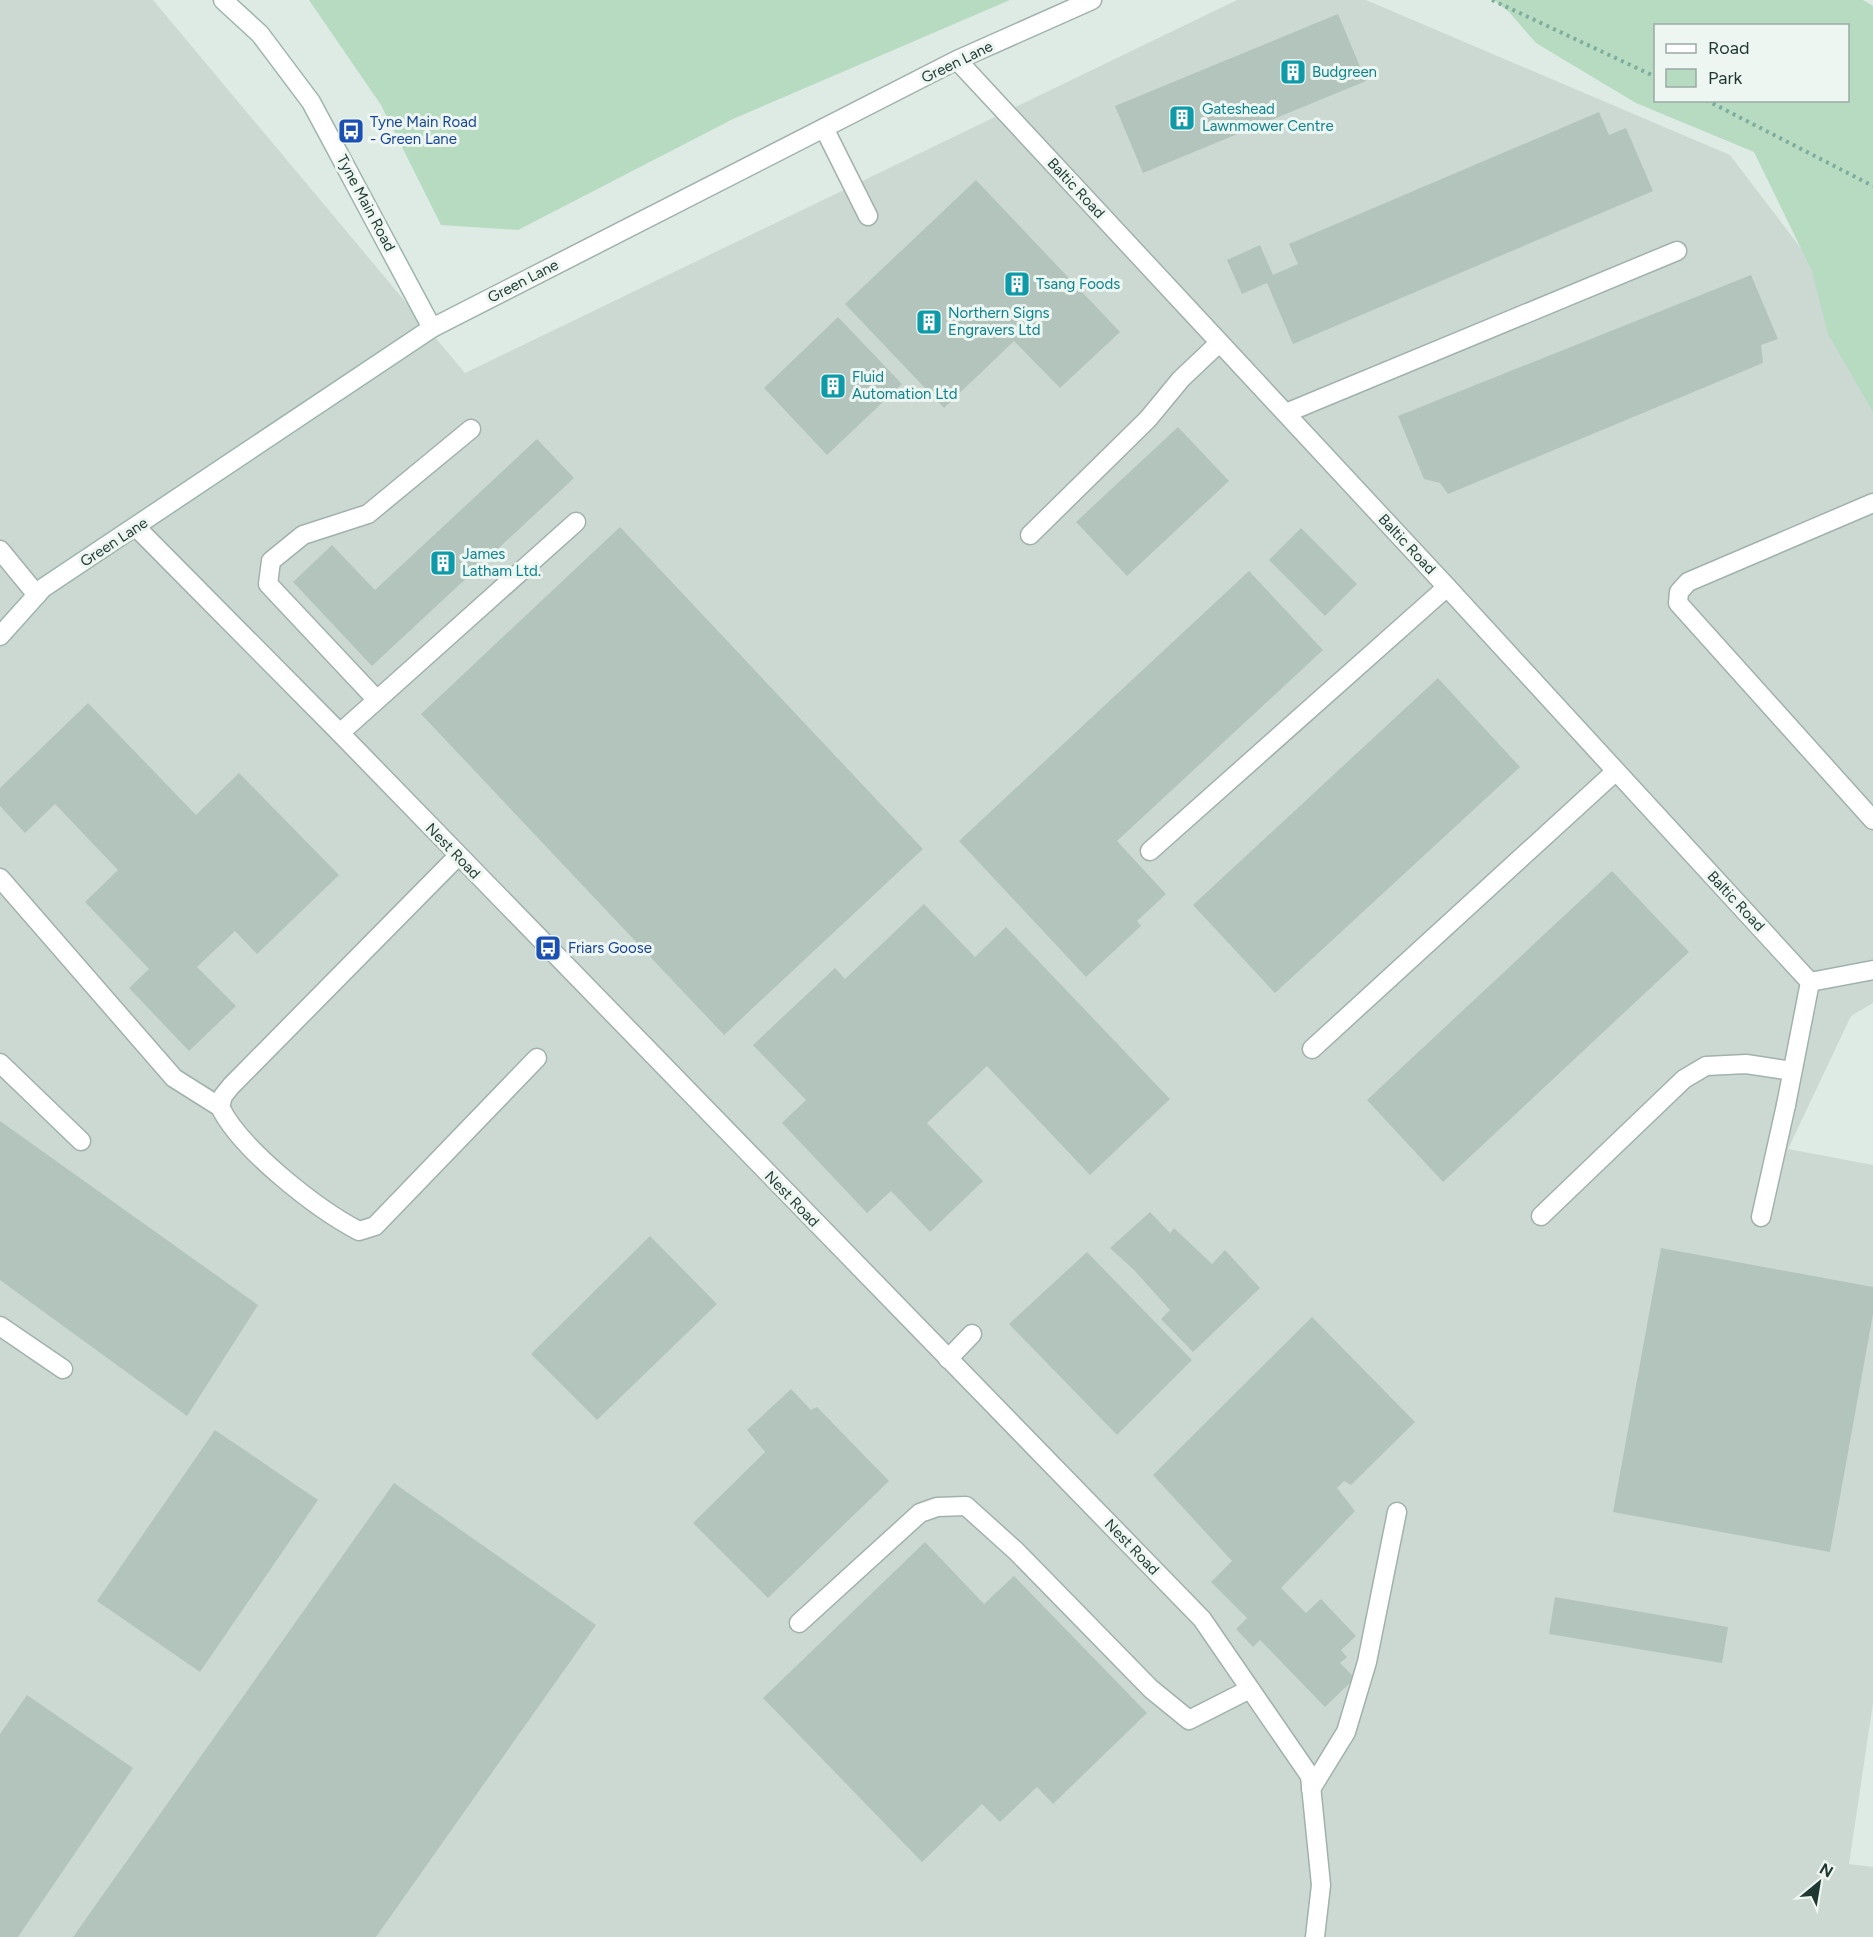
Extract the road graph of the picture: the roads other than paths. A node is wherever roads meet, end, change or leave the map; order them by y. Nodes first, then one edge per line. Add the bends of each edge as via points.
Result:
1 (223, 0) edge
2 (1092, 0) edge
3 (957, 60) junction
4 (824, 128) junction
5 (868, 216) dead end
6 (1677, 251) dead end
7 (432, 328) junction
8 (1219, 343) junction
9 (1286, 414) junction
10 (471, 429) dead end
11 (1873, 503) edge
12 (576, 522) dead end
13 (136, 527) junction
14 (1030, 535) dead end
15 (0, 550) edge
16 (1447, 587) junction
17 (37, 594) junction
18 (0, 636) edge
19 (377, 700) junction
20 (340, 733) junction
21 (1616, 771) junction
22 (1873, 820) edge
23 (1150, 850) dead end
24 (458, 856) junction
25 (0, 878) edge
26 (1873, 970) edge
27 (1810, 982) junction
28 (1312, 1049) dead end
29 (537, 1058) dead end
30 (0, 1063) edge
31 (1792, 1071) junction
32 (220, 1107) junction
33 (81, 1142) dead end
34 (1541, 1216) dead end
35 (1761, 1217) dead end
36 (0, 1326) edge
37 (972, 1334) dead end
38 (948, 1359) junction
39 (63, 1369) dead end
40 (1397, 1512) dead end
41 (799, 1623) dead end
42 (1250, 1689) junction
43 (1311, 1789) junction
44 (1315, 1937) edge

1 - 7 street, Tyne Main Road via 260,34 312,102
2 - 3 street, Green Lane
3 - 4 street, Green Lane
3 - 8 street, Baltic Road
4 - 5 street
4 - 7 street, Green Lane
6 - 9 street
7 - 13 street, Green Lane
8 - 9 street, Baltic Road
8 - 14 street
9 - 16 street, Baltic Road
10 - 19 street via 368,514 303,535 271,561 268,584
11 - 22 street via 1688,582 1679,592 1678,603
12 - 19 street
13 - 17 street, Green Lane
13 - 20 street, Nest Road
15 - 17 street
16 - 21 street, Baltic Road
16 - 23 street
17 - 18 street, Green Lane
19 - 20 street
20 - 24 street, Nest Road
21 - 27 street, Baltic Road
21 - 28 street
24 - 32 street via 231,1086
24 - 38 street, Nest Road
25 - 32 street via 174,1078
26 - 27 street
27 - 31 street
29 - 32 street via 375,1226 359,1231 284,1179 235,1131
30 - 33 street
31 - 34 street via 1746,1064 1706,1066 1684,1079
31 - 35 street
36 - 39 street
37 - 38 street
38 - 42 street, Nest Road via 1202,1619
40 - 43 street via 1367,1662 1346,1732
41 - 42 street via 920,1513 936,1507 966,1506 1016,1551 1151,1689 1189,1720
42 - 43 street, Nest Road via 1310,1776
43 - 44 street, Nest Road via 1321,1886

